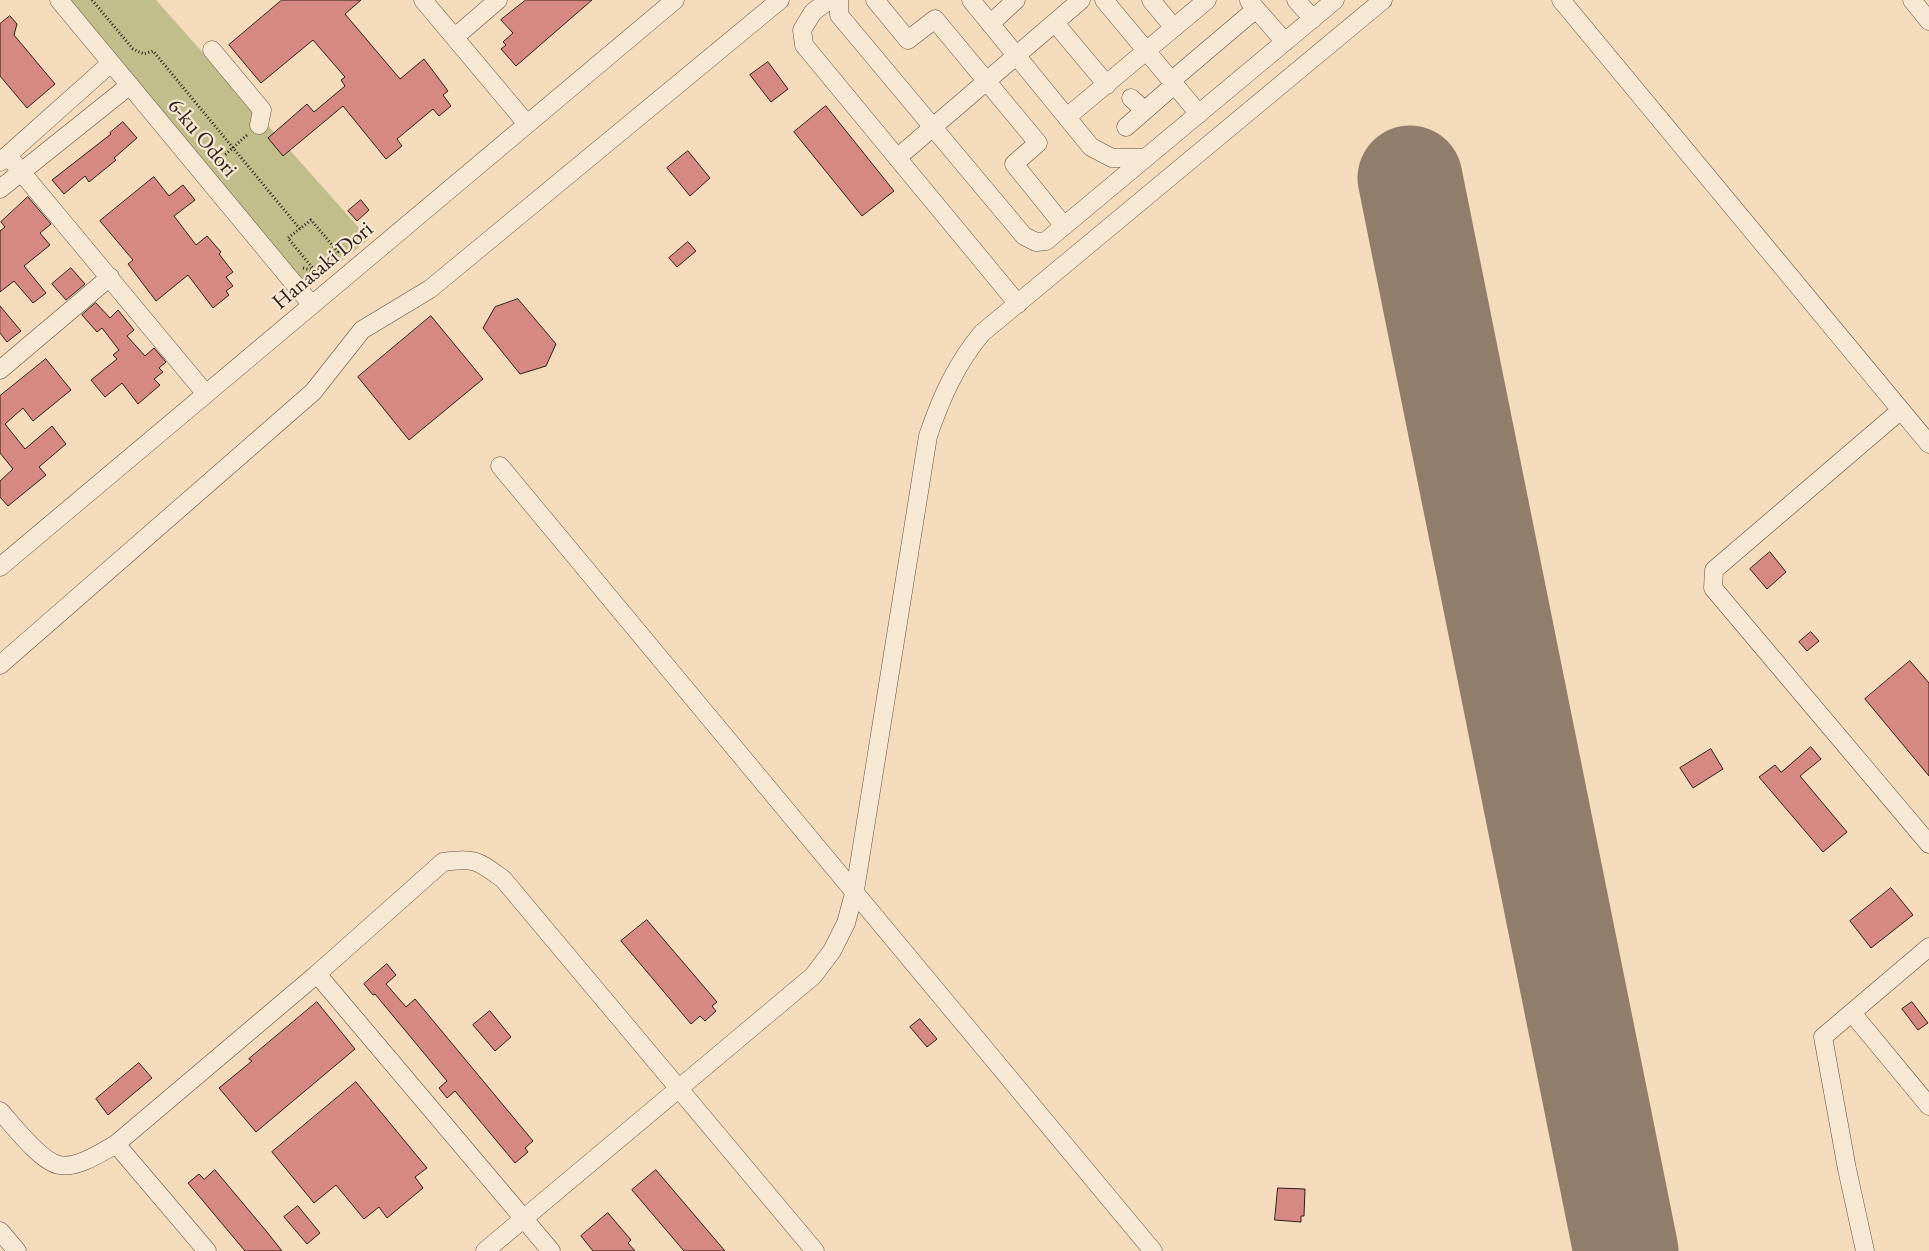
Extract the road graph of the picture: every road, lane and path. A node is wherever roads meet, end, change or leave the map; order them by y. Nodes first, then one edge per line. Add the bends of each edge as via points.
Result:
1 (58, 0) edge
2 (92, 0) edge
3 (423, 0) edge
4 (498, 0) edge
5 (675, 0) edge
6 (780, 0) edge
7 (829, 0) edge
8 (839, 0) edge
9 (875, 0) edge
10 (971, 0) edge
11 (1016, 0) edge
12 (1081, 0) edge
13 (1104, 0) edge
14 (1151, 0) edge
15 (1206, 0) edge
16 (1296, 0) edge
17 (1335, 0) edge
18 (1383, 0) edge
19 (1560, 0) edge
20 (1912, 0) edge
21 (1252, 5) edge
22 (1313, 19) junction
23 (1929, 21) edge
24 (1055, 22) junction
25 (990, 24) junction
26 (1174, 28) junction
27 (454, 37) junction
28 (1285, 42) junction
29 (212, 50) dead end
30 (1146, 51) junction
31 (1016, 55) junction
32 (111, 63) junction
33 (986, 80) junction
34 (1173, 83) junction
35 (1107, 84) junction
36 (130, 86) junction
37 (1131, 98) dead end
38 (1144, 110) junction
39 (1198, 114) junction
40 (1067, 118) junction
41 (528, 124) junction
42 (259, 125) joint
43 (932, 126) junction
44 (1126, 127) dead end
45 (233, 147) junction
46 (897, 158) junction
47 (1145, 158) junction
48 (4, 159) edge
49 (21, 171) junction
50 (204, 175) junction
51 (0, 189) edge
52 (1064, 226) junction
53 (300, 228) junction
54 (315, 270) junction
55 (110, 278) junction
56 (289, 278) junction
57 (311, 304) junction
58 (1018, 304) junction
59 (0, 370) edge
60 (206, 394) junction
61 (1901, 410) junction
62 (1929, 444) edge
63 (500, 466) dead end
64 (0, 567) edge
65 (0, 665) edge
66 (1929, 844) edge
67 (855, 890) junction
68 (1929, 947) edge
69 (317, 974) junction
70 (1852, 1013) junction
71 (679, 1088) junction
72 (1929, 1106) edge
73 (0, 1111) edge
74 (116, 1144) junction
75 (524, 1219) junction
76 (0, 1231) edge
77 (17, 1251) edge
78 (206, 1251) edge
79 (485, 1251) edge
80 (551, 1251) edge
81 (815, 1251) edge
82 (1153, 1251) edge
83 (1865, 1251) edge

1 - 32 street, 6-ku Odori
2 - 45 path via 133,49 144,54 153,51
3 - 27 street
4 - 27 street
5 - 41 street, Hanasaki Dori
6 - 65 street via 430,289 362,330 313,392
7 - 46 street via 813,12 802,30 804,45
8 - 43 street via 838,15
9 - 33 street via 908,40 935,19
10 - 25 street
11 - 25 street
12 - 24 street
13 - 30 street
14 - 26 street
15 - 26 street
16 - 22 street
17 - 22 street
18 - 58 street
19 - 61 street
20 - 23 street
21 - 28 street
21 - 34 street
22 - 28 street
24 - 31 street
24 - 35 street
25 - 31 street
26 - 30 street
27 - 41 street
28 - 39 street
29 - 42 street via 262,110
30 - 34 street
30 - 35 street
31 - 33 street
31 - 40 street
32 - 36 street, 6-ku Odori
32 - 48 street
33 - 43 street
33 - 52 street via 1038,143 1014,164
34 - 38 street
34 - 39 street
35 - 40 street
36 - 49 street
36 - 50 street, 6-ku Odori
37 - 38 street
38 - 44 street
39 - 47 street
40 - 47 street via 1091,147 1112,158
41 - 57 street, Hanasaki Dori
42 - 45 path
43 - 46 street
43 - 52 street via 1024,236 1036,242 1046,241
45 - 50 path
45 - 53 path
46 - 58 street
47 - 52 street
48 - 49 street
49 - 51 street
49 - 55 street
50 - 56 street, 6-ku Odori
53 - 54 path via 288,238
53 - 54 path via 311,220 338,252
54 - 56 path via 300,268
55 - 59 street
55 - 60 street
56 - 57 street, 6-ku Odori
57 - 60 street, Hanasaki Dori
58 - 67 street via 966,352 952,375 928,436
60 - 64 street, Hanasaki Dori
61 - 62 street
61 - 66 street via 1714,570 1713,588
63 - 67 street
67 - 71 street via 846,923 832,951 813,976
67 - 82 street
68 - 70 street
69 - 71 street via 443,862 465,859 482,864 503,879
69 - 74 street
69 - 75 street
70 - 72 street
70 - 83 street via 1823,1037
71 - 75 street
71 - 81 street
73 - 74 street via 38,1153 59,1165 78,1163
74 - 78 street
75 - 79 street
75 - 80 street
76 - 77 street

